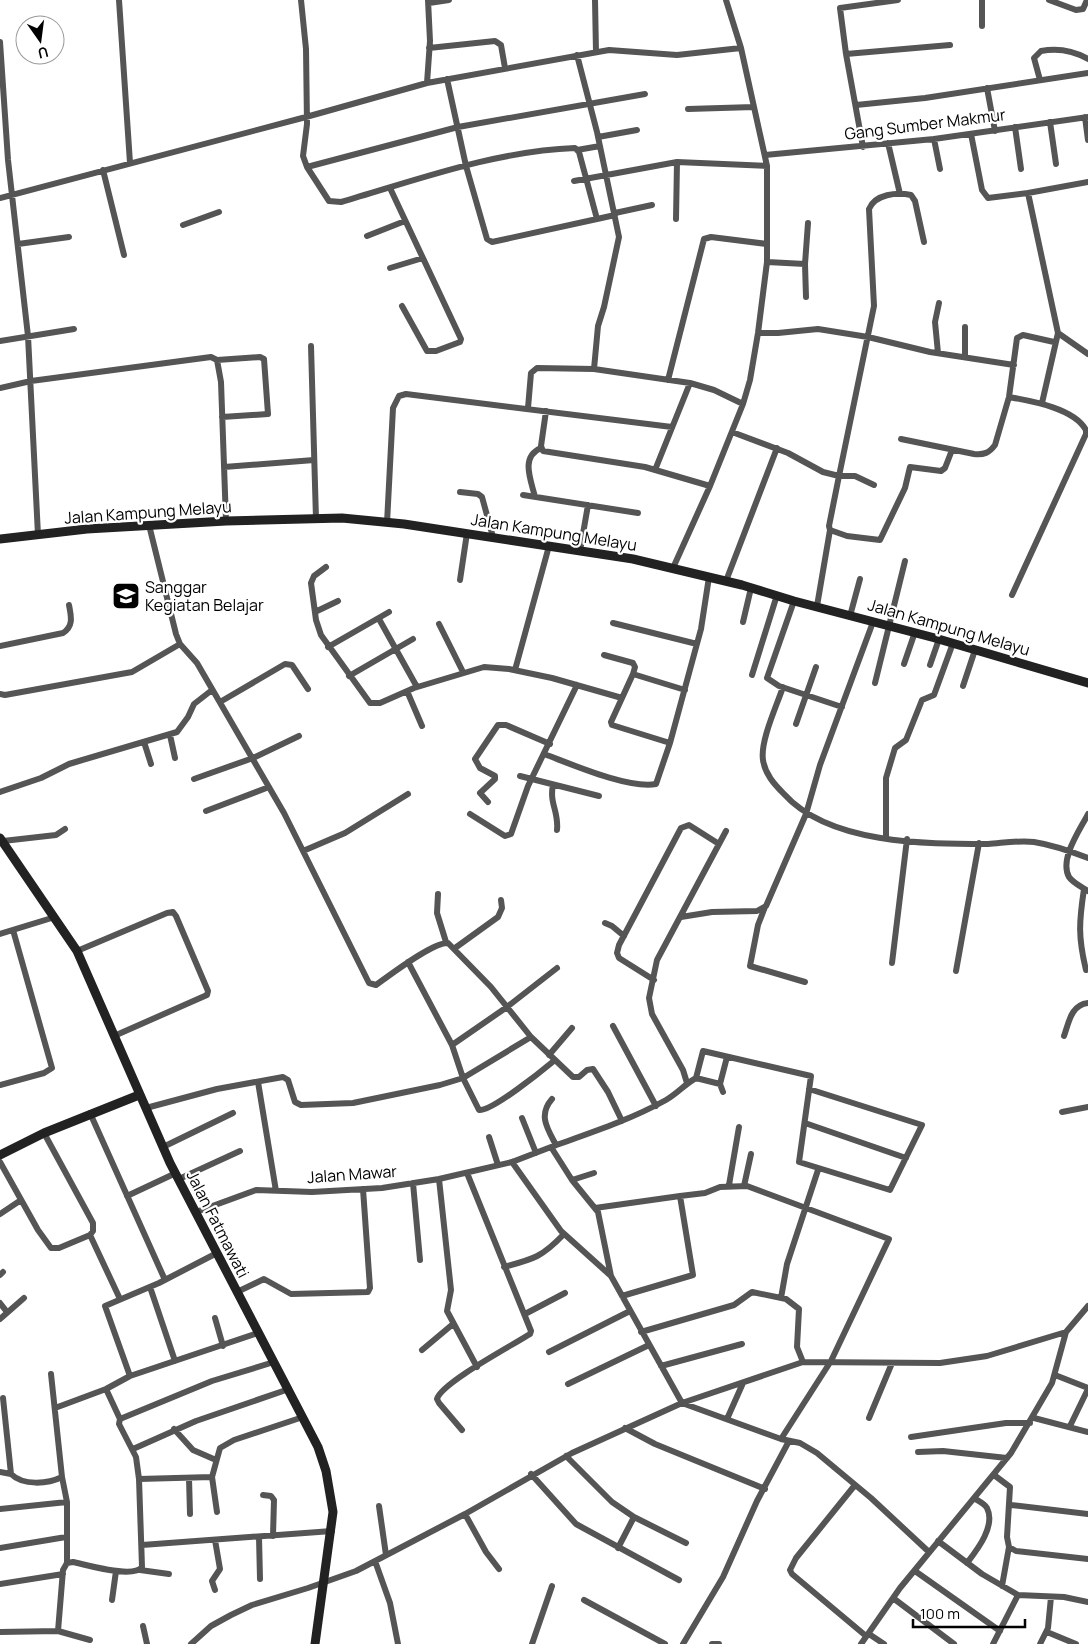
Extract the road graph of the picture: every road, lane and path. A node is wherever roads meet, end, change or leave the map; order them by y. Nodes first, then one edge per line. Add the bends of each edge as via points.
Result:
1 (119, 0) edge
2 (301, 0) edge
3 (450, 0) edge
4 (594, 0) edge
5 (726, 0) edge
6 (898, 0) edge
7 (982, 0) edge
8 (1049, 0) edge
9 (1087, 0) edge
10 (428, 2) edge
11 (982, 26) dead end
12 (0, 42) edge
13 (950, 45) dead end
14 (429, 48) junction
15 (741, 48) junction
16 (596, 52) junction
17 (846, 54) junction
18 (577, 55) junction
19 (1088, 59) edge
20 (505, 68) junction
21 (1088, 73) edge
22 (447, 79) junction
23 (1040, 80) junction
24 (427, 82) junction
25 (987, 88) junction
26 (645, 94) dead end
27 (590, 104) junction
28 (856, 105) junction
29 (754, 107) junction
30 (688, 108) dead end
31 (306, 117) junction
32 (1087, 117) edge
33 (1050, 122) junction
34 (458, 127) junction
35 (1015, 127) junction
36 (637, 130) dead end
37 (995, 131) junction
38 (970, 134) junction
39 (598, 138) junction
40 (934, 139) junction
41 (1088, 140) edge
42 (888, 144) junction
43 (600, 146) junction
44 (863, 147) junction
45 (577, 150) junction
46 (765, 155) junction
47 (677, 162) junction
48 (130, 163) junction
49 (1056, 164) dead end
50 (466, 166) junction
51 (767, 166) junction
52 (307, 167) junction
53 (1021, 168) dead end
54 (940, 169) dead end
55 (103, 170) junction
56 (606, 174) junction
57 (585, 178) junction
58 (574, 181) dead end
59 (1088, 182) edge
60 (390, 188) junction
61 (1028, 193) junction
62 (900, 194) junction
63 (12, 195) junction
64 (0, 198) edge
65 (652, 205) dead end
66 (219, 212) dead end
67 (615, 214) junction
68 (597, 219) junction
69 (676, 219) dead end
70 (405, 222) junction
71 (808, 223) dead end
72 (183, 225) dead end
73 (366, 236) dead end
74 (69, 237) dead end
75 (924, 242) dead end
76 (18, 244) junction
77 (767, 244) junction
78 (124, 255) dead end
79 (423, 258) junction
80 (767, 262) junction
81 (804, 264) junction
82 (390, 268) dead end
83 (806, 298) dead end
84 (939, 303) dead end
85 (402, 306) dead end
86 (965, 327) dead end
87 (74, 329) dead end
88 (758, 333) junction
89 (1058, 333) junction
90 (28, 336) junction
91 (868, 336) junction
92 (0, 341) edge
93 (1054, 342) junction
94 (311, 346) dead end
95 (938, 353) junction
96 (1088, 354) edge
97 (965, 357) junction
98 (217, 360) junction
99 (1014, 365) junction
100 (594, 368) junction
101 (668, 380) junction
102 (31, 381) junction
103 (690, 383) junction
104 (0, 388) edge
105 (1010, 397) junction
106 (743, 404) junction
107 (1042, 404) junction
108 (528, 408) junction
109 (546, 411) junction
110 (222, 417) junction
111 (672, 427) junction
112 (732, 432) junction
113 (901, 439) dead end
114 (541, 448) junction
115 (777, 448) junction
116 (952, 450) junction
117 (314, 460) junction
118 (224, 467) junction
119 (655, 470) junction
120 (839, 476) junction
121 (874, 485) dead end
122 (710, 486) junction
123 (460, 492) dead end
124 (523, 495) dead end
125 (534, 496) junction
126 (588, 506) junction
127 (638, 513) dead end
128 (316, 519) junction
129 (226, 521) junction
130 (387, 523) junction
131 (150, 526) junction
132 (830, 530) junction
133 (467, 533) junction
134 (38, 535) junction
135 (493, 537) junction
136 (0, 539) edge
137 (549, 546) junction
138 (580, 551) junction
139 (906, 561) dead end
140 (326, 567) dead end
141 (673, 568) junction
142 (709, 577) junction
143 (860, 579) dead end
144 (460, 580) dead end
145 (726, 581) junction
146 (752, 588) junction
147 (777, 595) junction
148 (1012, 595) dead end
149 (338, 601) dead end
150 (794, 601) junction
151 (69, 605) dead end
152 (817, 606) junction
153 (315, 612) junction
154 (389, 612) dead end
155 (850, 616) junction
156 (379, 619) junction
157 (743, 622) dead end
158 (873, 622) junction
159 (613, 623) dead end
160 (439, 624) dead end
161 (890, 626) junction
162 (915, 632) junction
163 (413, 639) dead end
164 (939, 639) junction
165 (953, 643) junction
166 (180, 644) junction
167 (697, 644) junction
168 (0, 646) edge
169 (328, 647) junction
170 (396, 649) junction
171 (975, 650) junction
172 (604, 656) dead end
173 (904, 664) dead end
174 (930, 665) dead end
175 (816, 667) dead end
176 (515, 670) junction
177 (463, 672) junction
178 (633, 674) junction
179 (752, 675) dead end
180 (350, 676) junction
181 (1088, 682) edge
182 (875, 684) dead end
183 (577, 685) junction
184 (963, 686) dead end
185 (417, 687) junction
186 (783, 687) junction
187 (308, 689) dead end
188 (212, 690) junction
189 (685, 690) junction
190 (407, 691) junction
191 (0, 694) edge
192 (806, 696) junction
193 (622, 698) junction
194 (220, 702) junction
195 (842, 707) junction
196 (796, 724) dead end
197 (422, 726) dead end
198 (170, 735) junction
199 (299, 736) dead end
200 (144, 742) junction
201 (670, 743) junction
202 (550, 744) junction
203 (544, 754) junction
204 (175, 758) dead end
205 (253, 758) junction
206 (151, 764) dead end
207 (520, 776) dead end
208 (531, 778) junction
209 (194, 780) dead end
210 (553, 785) junction
211 (269, 787) junction
212 (0, 792) edge
213 (408, 794) dead end
214 (599, 796) dead end
215 (488, 802) dead end
216 (206, 811) dead end
217 (470, 814) dead end
218 (806, 814) junction
219 (1087, 816) edge
220 (65, 829) dead end
221 (557, 830) dead end
222 (726, 831) dead end
223 (886, 838) junction
224 (907, 839) junction
225 (1, 840) edge
226 (979, 843) junction
227 (719, 844) junction
228 (303, 851) junction
229 (1070, 851) junction
230 (1088, 858) edge
231 (1086, 890) edge
232 (438, 894) dead end
233 (501, 900) dead end
234 (766, 906) junction
235 (757, 911) junction
236 (55, 916) junction
237 (681, 917) junction
238 (761, 918) junction
239 (605, 923) dead end
240 (13, 930) junction
241 (0, 934) edge
242 (624, 936) junction
243 (446, 942) junction
244 (456, 948) junction
245 (77, 951) junction
246 (408, 962) junction
247 (892, 963) dead end
248 (557, 968) dead end
249 (1086, 970) dead end
250 (956, 971) dead end
251 (654, 980) junction
252 (805, 982) dead end
253 (1088, 1003) edge
254 (507, 1007) junction
255 (613, 1026) dead end
256 (572, 1028) dead end
257 (114, 1036) junction
258 (1064, 1036) dead end
259 (531, 1037) junction
260 (452, 1045) junction
261 (552, 1057) junction
262 (727, 1057) junction
263 (463, 1078) junction
264 (696, 1078) junction
265 (258, 1082) junction
266 (687, 1083) junction
267 (720, 1084) junction
268 (0, 1085) edge
269 (809, 1089) junction
270 (723, 1092) dead end
271 (139, 1095) junction
272 (552, 1099) dead end
273 (656, 1106) junction
274 (1088, 1107) edge
275 (146, 1108) junction
276 (1062, 1112) dead end
277 (90, 1113) junction
278 (233, 1113) dead end
279 (522, 1118) dead end
280 (622, 1121) junction
281 (805, 1123) junction
282 (739, 1127) dead end
283 (44, 1133) junction
284 (489, 1137) dead end
285 (553, 1146) junction
286 (163, 1147) junction
287 (240, 1151) dead end
288 (536, 1153) junction
289 (751, 1154) dead end
290 (0, 1155) edge
291 (906, 1158) junction
292 (0, 1162) edge
293 (512, 1162) junction
294 (498, 1165) junction
295 (818, 1170) dead end
296 (467, 1173) junction
297 (594, 1173) dead end
298 (177, 1176) junction
299 (439, 1179) junction
300 (572, 1180) junction
301 (413, 1183) junction
302 (728, 1186) junction
303 (744, 1186) junction
304 (363, 1189) junction
305 (276, 1191) junction
306 (127, 1196) junction
307 (680, 1196) junction
308 (21, 1200) junction
309 (595, 1208) junction
310 (805, 1208) junction
311 (196, 1212) junction
312 (0, 1214) edge
313 (564, 1234) junction
314 (90, 1235) junction
315 (216, 1253) junction
316 (420, 1260) dead end
317 (504, 1268) junction
318 (611, 1276) junction
319 (165, 1280) junction
320 (150, 1287) junction
321 (237, 1292) junction
322 (565, 1293) dead end
323 (622, 1296) junction
324 (24, 1298) dead end
325 (781, 1298) junction
326 (120, 1299) junction
327 (0, 1303) edge
328 (1088, 1306) edge
329 (630, 1311) junction
330 (7, 1312) junction
331 (525, 1314) junction
332 (0, 1318) edge
333 (215, 1318) dead end
334 (453, 1324) junction
335 (642, 1332) junction
336 (1066, 1332) junction
337 (258, 1333) junction
338 (742, 1344) dead end
339 (649, 1345) junction
340 (223, 1346) junction
341 (422, 1350) dead end
342 (549, 1352) dead end
343 (175, 1361) junction
344 (831, 1361) junction
345 (274, 1362) junction
346 (803, 1362) junction
347 (892, 1363) junction
348 (661, 1366) junction
349 (477, 1367) junction
350 (51, 1374) dead end
351 (1055, 1375) junction
352 (130, 1376) junction
353 (744, 1383) junction
354 (568, 1384) dead end
355 (1088, 1388) edge
356 (106, 1389) junction
357 (289, 1389) junction
358 (3, 1398) dead end
359 (682, 1403) junction
360 (55, 1408) junction
361 (2, 1409) edge
362 (303, 1418) junction
363 (869, 1418) dead end
364 (120, 1419) junction
365 (727, 1420) junction
366 (1032, 1420) junction
367 (1070, 1426) junction
368 (625, 1428) junction
369 (174, 1430) junction
370 (462, 1430) dead end
371 (1088, 1432) edge
372 (912, 1437) dead end
373 (781, 1439) junction
374 (789, 1441) junction
375 (133, 1448) junction
376 (918, 1452) dead end
377 (566, 1456) junction
378 (1007, 1458) junction
379 (216, 1460) junction
380 (0, 1472) edge
381 (11, 1474) junction
382 (531, 1474) junction
383 (994, 1475) junction
384 (62, 1477) junction
385 (212, 1477) junction
386 (189, 1478) junction
387 (139, 1479) junction
388 (855, 1485) junction
389 (765, 1489) junction
390 (263, 1494) dead end
391 (974, 1498) junction
392 (66, 1502) junction
393 (1010, 1505) junction
394 (379, 1506) dead end
395 (0, 1509) edge
396 (217, 1512) dead end
397 (190, 1514) dead end
398 (465, 1514) junction
399 (1088, 1514) edge
400 (634, 1517) junction
401 (332, 1531) junction
402 (273, 1536) junction
403 (66, 1537) junction
404 (259, 1537) junction
405 (215, 1540) junction
406 (938, 1541) junction
407 (686, 1543) dead end
408 (142, 1545) junction
409 (1009, 1547) junction
410 (0, 1548) edge
411 (618, 1548) junction
412 (929, 1552) junction
413 (386, 1555) junction
414 (1088, 1559) edge
415 (375, 1561) junction
416 (967, 1563) junction
417 (66, 1564) junction
418 (499, 1569) dead end
419 (140, 1570) junction
420 (116, 1571) junction
421 (915, 1571) junction
422 (63, 1574) junction
423 (168, 1574) dead end
424 (260, 1580) dead end
425 (679, 1580) dead end
426 (325, 1583) junction
427 (0, 1584) edge
428 (552, 1586) dead end
429 (1002, 1586) junction
430 (215, 1590) dead end
431 (1018, 1595) junction
432 (1050, 1597) junction
433 (893, 1598) junction
434 (112, 1600) dead end
435 (584, 1600) dead end
436 (1088, 1602) edge
437 (143, 1626) dead end
438 (58, 1631) junction
439 (1000, 1631) junction
440 (0, 1632) edge
441 (1047, 1632) junction
442 (868, 1635) junction
443 (90, 1640) dead end
444 (147, 1644) edge
445 (191, 1644) edge
446 (314, 1644) edge
447 (398, 1644) edge
448 (532, 1644) edge
449 (665, 1644) edge
450 (683, 1644) edge
451 (712, 1644) edge
452 (719, 1644) edge
453 (861, 1644) edge
454 (884, 1644) edge
455 (954, 1644) edge
456 (992, 1644) edge
457 (1040, 1644) edge
458 (1076, 1644) edge

1 - 48 street
2 - 31 street via 306,29
3 - 10 street
4 - 16 street
5 - 15 street
6 - 17 street via 840,8
7 - 11 street
8 - 9 street via 1080,10
10 - 14 street
12 - 63 street
13 - 17 street
14 - 20 street via 495,41 501,45
14 - 24 street
15 - 16 street via 677,55
15 - 29 street
16 - 18 street
17 - 28 street
18 - 20 street
18 - 27 street
19 - 23 street via 1065,51 1041,51 1034,58
20 - 22 street
21 - 23 street
22 - 24 street
22 - 34 street
23 - 25 street
24 - 31 street
25 - 28 street
25 - 37 street
26 - 27 street
27 - 34 street
27 - 39 street
28 - 44 street
29 - 30 street
29 - 46 street
31 - 48 street
31 - 52 street via 303,156
32 - 33 street, Gang Sumber Makmur
32 - 41 street
33 - 35 street, Gang Sumber Makmur
33 - 49 street
34 - 50 street
34 - 52 street
35 - 37 street, Gang Sumber Makmur
35 - 53 street
36 - 39 street
37 - 38 street, Gang Sumber Makmur
38 - 40 street, Gang Sumber Makmur
38 - 61 street via 984,195 994,198
39 - 43 street
40 - 42 street, Gang Sumber Makmur
40 - 54 street
42 - 44 street, Gang Sumber Makmur
42 - 62 street
43 - 45 street
43 - 56 street
44 - 46 street, Gang Sumber Makmur
45 - 50 street via 570,148 518,155
45 - 57 street
46 - 51 street
47 - 51 street
47 - 56 street
47 - 69 street
48 - 55 street
50 - 60 street
50 - 68 street via 485,236 492,242
51 - 77 street
52 - 60 street via 322,192 334,203
55 - 63 street
55 - 78 street
56 - 57 street
56 - 67 street
57 - 58 street
57 - 68 street
59 - 61 street
60 - 70 street
61 - 89 street
62 - 75 street via 911,195 915,201
62 - 91 street via 876,198 869,209 875,297
63 - 64 street
63 - 76 street
65 - 67 street
66 - 72 street
67 - 68 street
67 - 100 street via 618,248 598,326
70 - 73 street
70 - 79 street
71 - 81 street
74 - 76 street
76 - 90 street
77 - 80 street
77 - 101 street via 711,237 704,239
79 - 82 street
79 - 85 street via 460,342 427,351
80 - 81 street
80 - 88 street
81 - 83 street
84 - 95 street via 935,322
86 - 97 street
87 - 90 street
88 - 91 street via 818,329
88 - 106 street
89 - 93 street
89 - 96 street
90 - 92 street
90 - 102 street
91 - 95 street
91 - 120 street
93 - 99 street via 1018,335
93 - 107 street
94 - 117 street
95 - 97 street
97 - 99 street
98 - 102 street via 211,357
98 - 110 street
98 - 110 street via 260,357 264,359 267,370 268,414
99 - 105 street
100 - 101 street
100 - 108 street via 534,369
101 - 103 street
102 - 104 street
102 - 134 street
103 - 106 street
103 - 111 street
105 - 107 street
105 - 116 street via 991,451 984,455
106 - 112 street
107 - 148 street via 1078,421 1086,434
108 - 109 street
108 - 130 street via 406,394 399,396 393,408
109 - 111 street
109 - 114 street
110 - 118 street
111 - 119 street
112 - 115 street
112 - 122 street
113 - 116 street
114 - 119 street
114 - 125 street via 532,453 528,462
115 - 120 street via 823,472
115 - 145 street
116 - 132 street via 941,471 910,467 905,488 880,540 846,536
117 - 118 street
117 - 128 street
118 - 129 street
119 - 122 street
120 - 121 street via 855,476
120 - 132 street
122 - 141 street
123 - 135 street via 482,497
124 - 125 street
125 - 126 street
126 - 127 street
126 - 138 street
128 - 129 main road, Jalan Kampung Melayu
128 - 130 main road, Jalan Kampung Melayu
129 - 131 main road, Jalan Kampung Melayu
130 - 133 main road, Jalan Kampung Melayu
131 - 134 main road, Jalan Kampung Melayu
131 - 166 street
132 - 152 street
133 - 135 main road, Jalan Kampung Melayu
133 - 144 street
134 - 136 main road, Jalan Kampung Melayu
135 - 137 main road, Jalan Kampung Melayu
137 - 138 main road, Jalan Kampung Melayu
137 - 176 street
138 - 141 main road, Jalan Kampung Melayu
139 - 161 street
140 - 153 street via 312,578
141 - 142 main road, Jalan Kampung Melayu
142 - 145 main road, Jalan Kampung Melayu
142 - 167 street
143 - 155 street
145 - 146 main road, Jalan Kampung Melayu
146 - 147 main road, Jalan Kampung Melayu
146 - 157 street
147 - 150 main road, Jalan Kampung Melayu
147 - 179 street
149 - 153 street
150 - 152 main road, Jalan Kampung Melayu
150 - 186 street via 781,642 766,674 768,680
151 - 168 street via 71,625 63,633
152 - 155 main road, Jalan Kampung Melayu
153 - 169 street
154 - 156 street
155 - 158 main road, Jalan Kampung Melayu
156 - 169 street
156 - 170 street
158 - 161 main road, Jalan Kampung Melayu
158 - 195 street
159 - 167 street
160 - 177 street
161 - 162 main road, Jalan Kampung Melayu
161 - 182 street
162 - 164 main road, Jalan Kampung Melayu
162 - 173 street
163 - 170 street
164 - 165 main road, Jalan Kampung Melayu
164 - 174 street
165 - 171 main road, Jalan Kampung Melayu
165 - 223 street via 934,695 922,700 906,740 895,748 886,778
166 - 188 street via 197,663
166 - 191 street via 132,672
167 - 189 street
169 - 180 street
170 - 180 street
170 - 185 street
171 - 181 main road, Jalan Kampung Melayu
171 - 184 street
172 - 178 street via 633,663
175 - 192 street
176 - 177 street via 484,667
176 - 183 street
177 - 185 street
178 - 189 street
178 - 193 street
180 - 190 street via 374,705
183 - 193 street
183 - 202 street
185 - 190 street
186 - 192 street
186 - 218 street via 762,758 772,782
187 - 194 street via 292,665 285,664
188 - 194 street
188 - 198 street via 194,704 185,723
189 - 201 street
190 - 197 street
192 - 195 street
192 - 196 street
193 - 201 street via 612,725
194 - 205 street
195 - 218 street
198 - 200 street
198 - 204 street
199 - 205 street
200 - 206 street
200 - 212 street via 69,764
201 - 203 street via 658,780 651,785 621,780
202 - 203 street
202 - 215 street via 506,725 498,725 475,759 480,768 496,779 480,793
203 - 208 street
205 - 209 street
205 - 211 street
207 - 208 street
208 - 210 street
208 - 217 street via 509,836
210 - 214 street
210 - 221 street via 551,801 557,817
211 - 216 street
211 - 228 street
213 - 228 street via 345,833
218 - 223 street via 839,828
218 - 234 street
219 - 229 street
220 - 225 street via 56,835
222 - 227 street
223 - 224 street
224 - 226 street
224 - 247 street
225 - 236 main road, Jalan Fatmawati
226 - 229 street via 1032,842
226 - 250 street
227 - 237 street
227 - 242 street via 689,825 681,828
228 - 246 street via 371,985 376,985
229 - 230 street
229 - 231 street via 1066,870 1070,879
231 - 249 street via 1079,927
232 - 243 street via 437,913
233 - 244 street via 498,917
234 - 235 street
234 - 238 street
235 - 237 street via 712,912
235 - 238 street
236 - 240 street
236 - 245 main road, Jalan Fatmawati
237 - 251 street via 657,960
238 - 252 street via 750,966
239 - 242 street
240 - 241 street
240 - 268 street via 52,1068 44,1074
242 - 251 street via 617,955
243 - 244 street
243 - 246 street
244 - 254 street
245 - 257 main road, Jalan Fatmawati
245 - 257 street via 167,913 173,912 176,916 207,995
246 - 260 street
248 - 254 street
251 - 266 street via 650,1008
253 - 258 street via 1079,1005 1073,1012
254 - 259 street
254 - 260 street
255 - 273 street
256 - 261 street
257 - 271 main road, Jalan Fatmawati
259 - 261 street
259 - 263 street
260 - 263 street
261 - 263 street via 534,1078 482,1110 477,1108
261 - 280 street via 576,1078 593,1069
262 - 264 street via 703,1052
262 - 267 street
262 - 269 street via 811,1076
263 - 265 street via 353,1103 303,1105 295,1102 285,1077
264 - 266 street, Jalan Mawar
264 - 267 street
265 - 275 street
265 - 305 street
266 - 273 street, Jalan Mawar via 681,1091
267 - 270 street
269 - 281 street
269 - 291 street via 922,1125
271 - 275 main road, Jalan Fatmawati
271 - 277 main road
272 - 285 street via 546,1106 543,1119
273 - 280 street, Jalan Mawar
274 - 276 street
275 - 286 main road, Jalan Fatmawati
277 - 283 main road
277 - 306 street
278 - 286 street
279 - 288 street
280 - 285 street, Jalan Mawar
281 - 291 street
281 - 291 street via 799,1162 890,1190
282 - 302 street
283 - 290 main road
283 - 314 street via 93,1223
284 - 294 street
285 - 288 street, Jalan Mawar
285 - 300 street
286 - 298 main road, Jalan Fatmawati
287 - 298 street
288 - 293 street, Jalan Mawar
289 - 303 street
292 - 308 street
293 - 294 street, Jalan Mawar
293 - 313 street
294 - 296 street, Jalan Mawar
295 - 310 street
296 - 299 street, Jalan Mawar
296 - 317 street
297 - 300 street
298 - 306 street
298 - 311 main road, Jalan Fatmawati
299 - 301 street, Jalan Mawar
299 - 334 street via 451,1290 446,1306
300 - 309 street
301 - 304 street, Jalan Mawar
301 - 316 street
302 - 303 street
302 - 307 street
303 - 310 street
304 - 305 street, Jalan Mawar
304 - 321 street via 368,1292 291,1294 264,1279
305 - 311 street, Jalan Mawar via 256,1190
306 - 319 street
307 - 309 street
307 - 323 street via 693,1275
308 - 312 street
308 - 314 street via 51,1248
309 - 318 street
310 - 325 street via 787,1264
310 - 344 street via 889,1239
311 - 315 main road, Jalan Fatmawati
313 - 317 street via 536,1259
313 - 318 street
314 - 326 street
315 - 319 street
315 - 321 main road, Jalan Fatmawati
317 - 331 street
318 - 323 street
319 - 320 street
320 - 326 street
320 - 343 street
321 - 337 main road, Jalan Fatmawati
322 - 331 street
323 - 329 street
324 - 330 street
325 - 335 street via 752,1292 734,1305
325 - 346 street via 799,1309 797,1347
326 - 352 street via 107,1304 105,1309
327 - 330 street
328 - 336 street
329 - 335 street
329 - 342 street
330 - 332 street
331 - 349 street via 530,1334
333 - 340 street
334 - 341 street
334 - 349 street
335 - 339 street
336 - 347 street via 987,1356 940,1363
336 - 351 street
337 - 340 street
337 - 345 main road, Jalan Fatmawati
338 - 348 street
339 - 348 street
339 - 354 street
340 - 343 street
343 - 352 street
344 - 346 street
344 - 347 street
344 - 373 street
345 - 357 main road, Jalan Fatmawati
345 - 364 street via 212,1381
346 - 353 street
347 - 363 street
348 - 359 street
349 - 370 street via 450,1383 438,1395 439,1403
350 - 360 street
351 - 355 street
351 - 366 street
352 - 356 street
353 - 359 street
353 - 365 street
355 - 367 street
356 - 360 street
356 - 364 street
357 - 362 main road, Jalan Fatmawati
357 - 369 street
358 - 361 street
359 - 365 street
359 - 368 street
360 - 384 street
361 - 381 street
362 - 379 street via 229,1442 220,1448
362 - 401 main road, Jalan Fatmawati via 326,1472 331,1494
364 - 375 street via 118,1424
365 - 373 street
366 - 367 street
366 - 372 street
366 - 378 street
367 - 371 street
368 - 377 street
368 - 389 street via 655,1444
369 - 375 street
369 - 379 street via 193,1450
373 - 374 street
374 - 388 street via 800,1442 817,1453
374 - 389 street
375 - 387 street
376 - 378 street via 943,1451
377 - 382 street
377 - 400 street via 606,1497
378 - 383 street
379 - 385 street
380 - 381 street
381 - 384 street via 23,1482
382 - 398 street
382 - 411 street via 576,1524
383 - 391 street
383 - 393 street via 1009,1485
384 - 392 street
385 - 386 street
385 - 396 street
386 - 387 street
386 - 397 street
387 - 408 street
388 - 412 street
388 - 442 street via 796,1558 790,1570
389 - 450 street via 723,1577
390 - 402 street via 274,1500
391 - 406 street
391 - 416 street via 985,1505 988,1516 982,1543
392 - 395 street
392 - 403 street
393 - 399 street
393 - 409 street
394 - 413 street
398 - 413 street
398 - 418 street
400 - 407 street
400 - 411 street
401 - 402 street
401 - 426 main road, Jalan Fatmawati
402 - 404 street
403 - 410 street
403 - 417 street
404 - 405 street
404 - 424 street
405 - 408 street
405 - 430 street via 220,1569 212,1581
406 - 412 street
406 - 416 street
408 - 419 street
409 - 414 street via 1016,1551
409 - 429 street
411 - 425 street
412 - 421 street
413 - 415 street
415 - 426 street
415 - 447 street via 390,1603
416 - 429 street
417 - 420 street via 73,1562
417 - 422 street
419 - 420 street
419 - 423 street
420 - 434 street
421 - 433 street
421 - 439 street
422 - 427 street
422 - 438 street
426 - 445 street via 245,1608 211,1626
426 - 446 main road, Jalan Fatmawati
428 - 448 street
429 - 431 street
431 - 432 street
431 - 439 street
432 - 436 street
432 - 441 street
433 - 442 street
433 - 455 street
435 - 449 street
437 - 444 street
438 - 440 street
438 - 443 street
439 - 456 street
441 - 457 street
441 - 458 street
442 - 453 street
442 - 454 street
451 - 452 street

